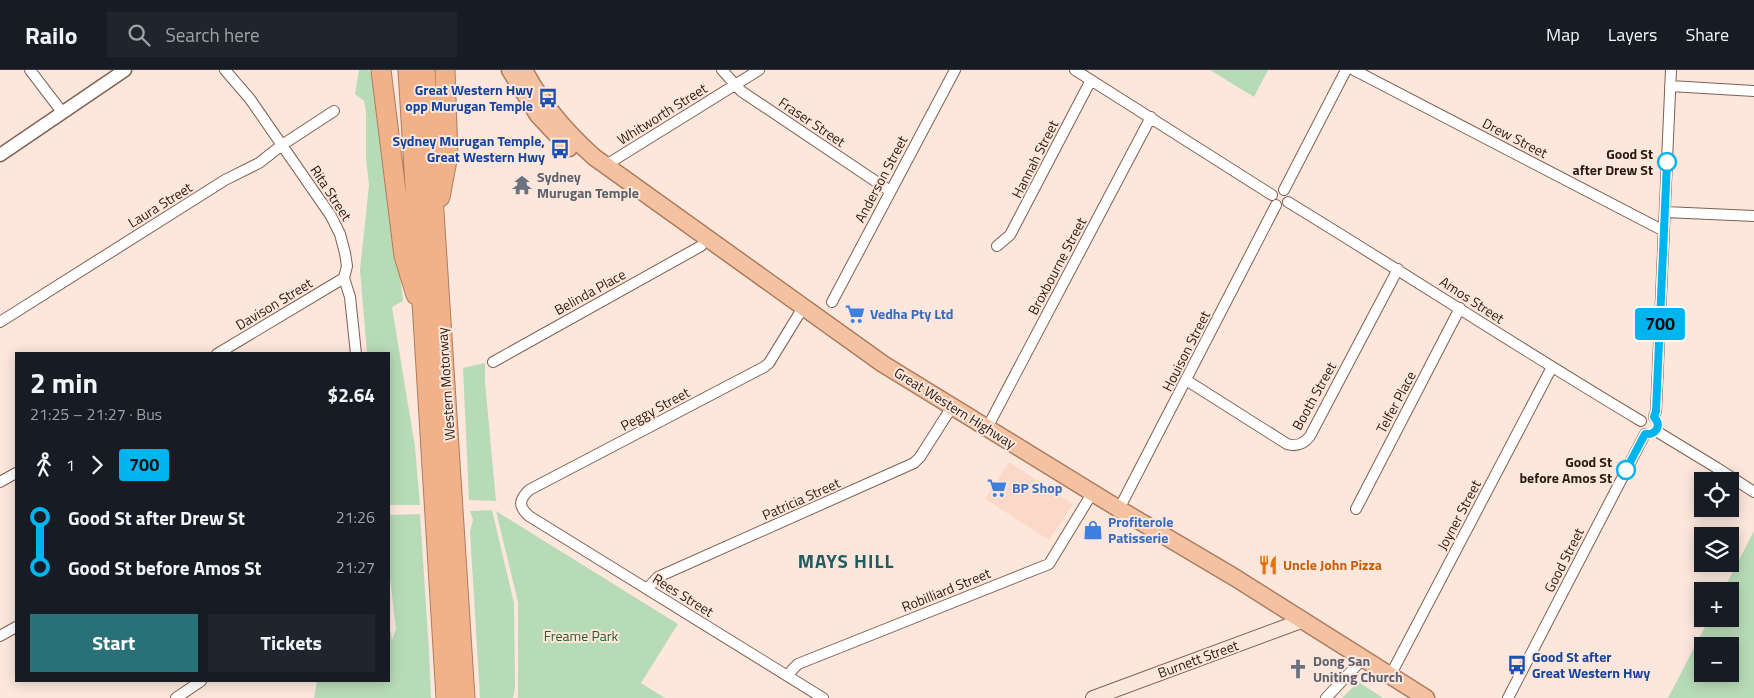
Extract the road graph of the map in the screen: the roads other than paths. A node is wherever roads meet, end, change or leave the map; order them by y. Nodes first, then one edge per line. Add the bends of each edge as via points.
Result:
1 (30, 70) edge
2 (125, 70) edge
3 (225, 70) edge
4 (381, 70) edge
5 (408, 70) edge
6 (425, 70) edge
7 (445, 70) edge
8 (510, 70) edge
9 (524, 70) edge
10 (722, 70) edge
11 (759, 70) edge
12 (955, 70) edge
13 (1075, 70) edge
14 (1346, 70) edge
15 (1354, 70) edge
16 (1671, 70) edge
17 (1091, 80) junction
18 (735, 85) junction
19 (1670, 86) junction
20 (1754, 91) edge
21 (334, 111) dead end
22 (62, 112) junction
23 (1151, 117) junction
24 (282, 145) junction
25 (0, 155) edge
26 (606, 165) junction
27 (1284, 190) junction
28 (890, 191) junction
29 (1272, 194) junction
30 (1288, 202) junction
31 (1276, 205) junction
32 (1665, 212) junction
33 (1754, 216) edge
34 (435, 225) junction
35 (1664, 231) junction
36 (701, 246) junction
37 (997, 246) dead end
38 (1398, 269) junction
39 (344, 278) junction
40 (832, 302) dead end
41 (1460, 308) junction
42 (799, 314) junction
43 (0, 322) edge
44 (425, 325) junction
45 (220, 352) edge
46 (356, 352) edge
47 (494, 362) dead end
48 (1552, 367) junction
49 (1186, 380) junction
50 (948, 413) junction
51 (1654, 417) junction
52 (1641, 421) junction
53 (987, 428) junction
54 (1656, 431) junction
55 (1645, 434) junction
56 (15, 474) edge
57 (0, 482) edge
58 (1754, 492) edge
59 (1088, 500) junction
60 (1120, 509) junction
61 (1356, 509) dead end
62 (529, 516) joint
63 (647, 589) junction
64 (1297, 622) junction
65 (15, 628) edge
66 (0, 636) edge
67 (1357, 665) junction
68 (788, 676) junction
69 (1390, 676) junction
70 (200, 682) edge
71 (176, 698) edge
72 (446, 698) edge
73 (465, 698) edge
74 (823, 698) edge
75 (1093, 698) edge
76 (1326, 698) edge
77 (1408, 698) edge
78 (1426, 698) edge
79 (1508, 698) edge

1 - 22 street
2 - 22 street
3 - 24 street, Rita Street via 250,98
4 - 44 highway via 404,256
5 - 44 highway, Western Motorway
6 - 34 highway, Western Motorway
7 - 34 highway via 448,155
8 - 36 highway, Great Western Highway via 538,115 558,138 583,161
9 - 26 highway, Great Western Highway via 538,95 563,127
10 - 18 street, Fraser Street
11 - 18 street, Whitworth Street
12 - 28 street, Anderson Street
13 - 17 street
14 - 27 street
15 - 35 street, Drew Street
16 - 19 street
17 - 23 street
17 - 37 street, Hannah Street via 1010,235
18 - 26 street, Whitworth Street
18 - 28 street, Fraser Street
19 - 20 street
19 - 32 street
21 - 24 street, Laura Street
22 - 25 street
23 - 29 street
23 - 53 street, Broxbourne Street
24 - 39 street, Rita Street via 338,229 347,266
24 - 43 street, Laura Street via 259,163 225,180
26 - 53 highway, Great Western Highway via 883,364
27 - 29 street via 1276,190
27 - 30 street via 1289,196
28 - 40 street, Anderson Street
29 - 31 street
30 - 31 street
30 - 38 street, Amos Street
31 - 49 street, Houison Street
32 - 33 street
32 - 35 street
34 - 73 highway, Western Motorway
35 - 51 street
36 - 42 highway, Great Western Highway
36 - 47 street, Belinda Place
38 - 41 street, Amos Street
38 - 49 street, Booth Street via 1310,436 1303,443 1287,444
39 - 45 street, Davison Street
39 - 46 street, Rita Street via 350,297
41 - 48 street, Amos Street
41 - 61 street, Telfer Place
42 - 50 highway, Great Western Highway via 884,374
42 - 62 street, Peggy Street via 764,367 530,490 522,496 521,505
44 - 72 highway, Western Motorway
48 - 52 street, Amos Street
48 - 69 street, Joyner Street
49 - 60 street, Houison Street
50 - 59 highway, Great Western Highway
50 - 63 street, Patricia Street via 914,463 658,577
51 - 52 street via 1646,416
51 - 54 street via 1658,423
52 - 55 street via 1640,428
53 - 60 highway, Great Western Highway
54 - 55 street
54 - 58 street
55 - 79 street, Good Street
56 - 57 street
59 - 64 highway, Great Western Highway
59 - 68 street, Robilliard Street via 1049,564 798,664
60 - 64 highway, Great Western Highway
62 - 63 street, Rees Street
63 - 68 street, Rees Street
64 - 67 highway, Great Western Highway
64 - 69 highway, Great Western Highway
64 - 75 main road, Burnett Street
65 - 66 street
67 - 76 street
67 - 77 highway, Great Western Highway
68 - 74 street, Rees Street
69 - 78 highway, Great Western Highway
70 - 71 street

